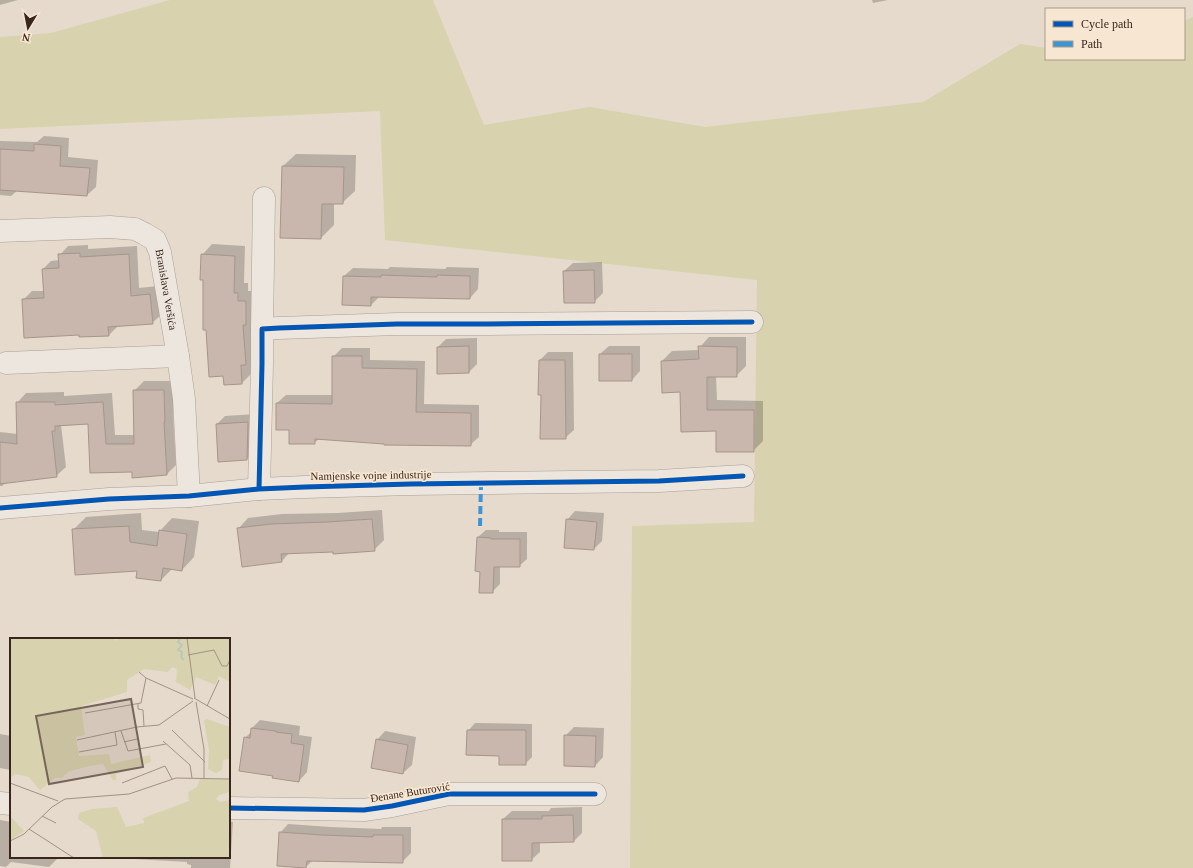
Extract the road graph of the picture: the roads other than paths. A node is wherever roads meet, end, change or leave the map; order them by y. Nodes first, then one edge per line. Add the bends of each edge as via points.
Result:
1 (264, 198) dead end
2 (0, 231) edge
3 (752, 322) dead end
4 (262, 329) junction
5 (178, 356) junction
6 (6, 363) dead end
7 (743, 476) dead end
8 (259, 489) junction
9 (189, 496) junction
10 (0, 508) edge
11 (595, 794) dead end
12 (0, 803) edge
13 (10, 804) edge
14 (230, 808) edge

1 - 4 street
2 - 5 street, Branislava Veršića via 110,227 135,229 155,240 160,252
3 - 4 street via 397,324
4 - 8 street
5 - 6 street
5 - 9 street, Branislava Veršića via 184,399
7 - 8 street, Namjenske vojne industrije via 659,481
8 - 9 street, Namjenske vojne industrije
9 - 10 street, Namjenske vojne industrije
11 - 14 street, Đenane Buturović via 449,794 364,810
12 - 13 street

